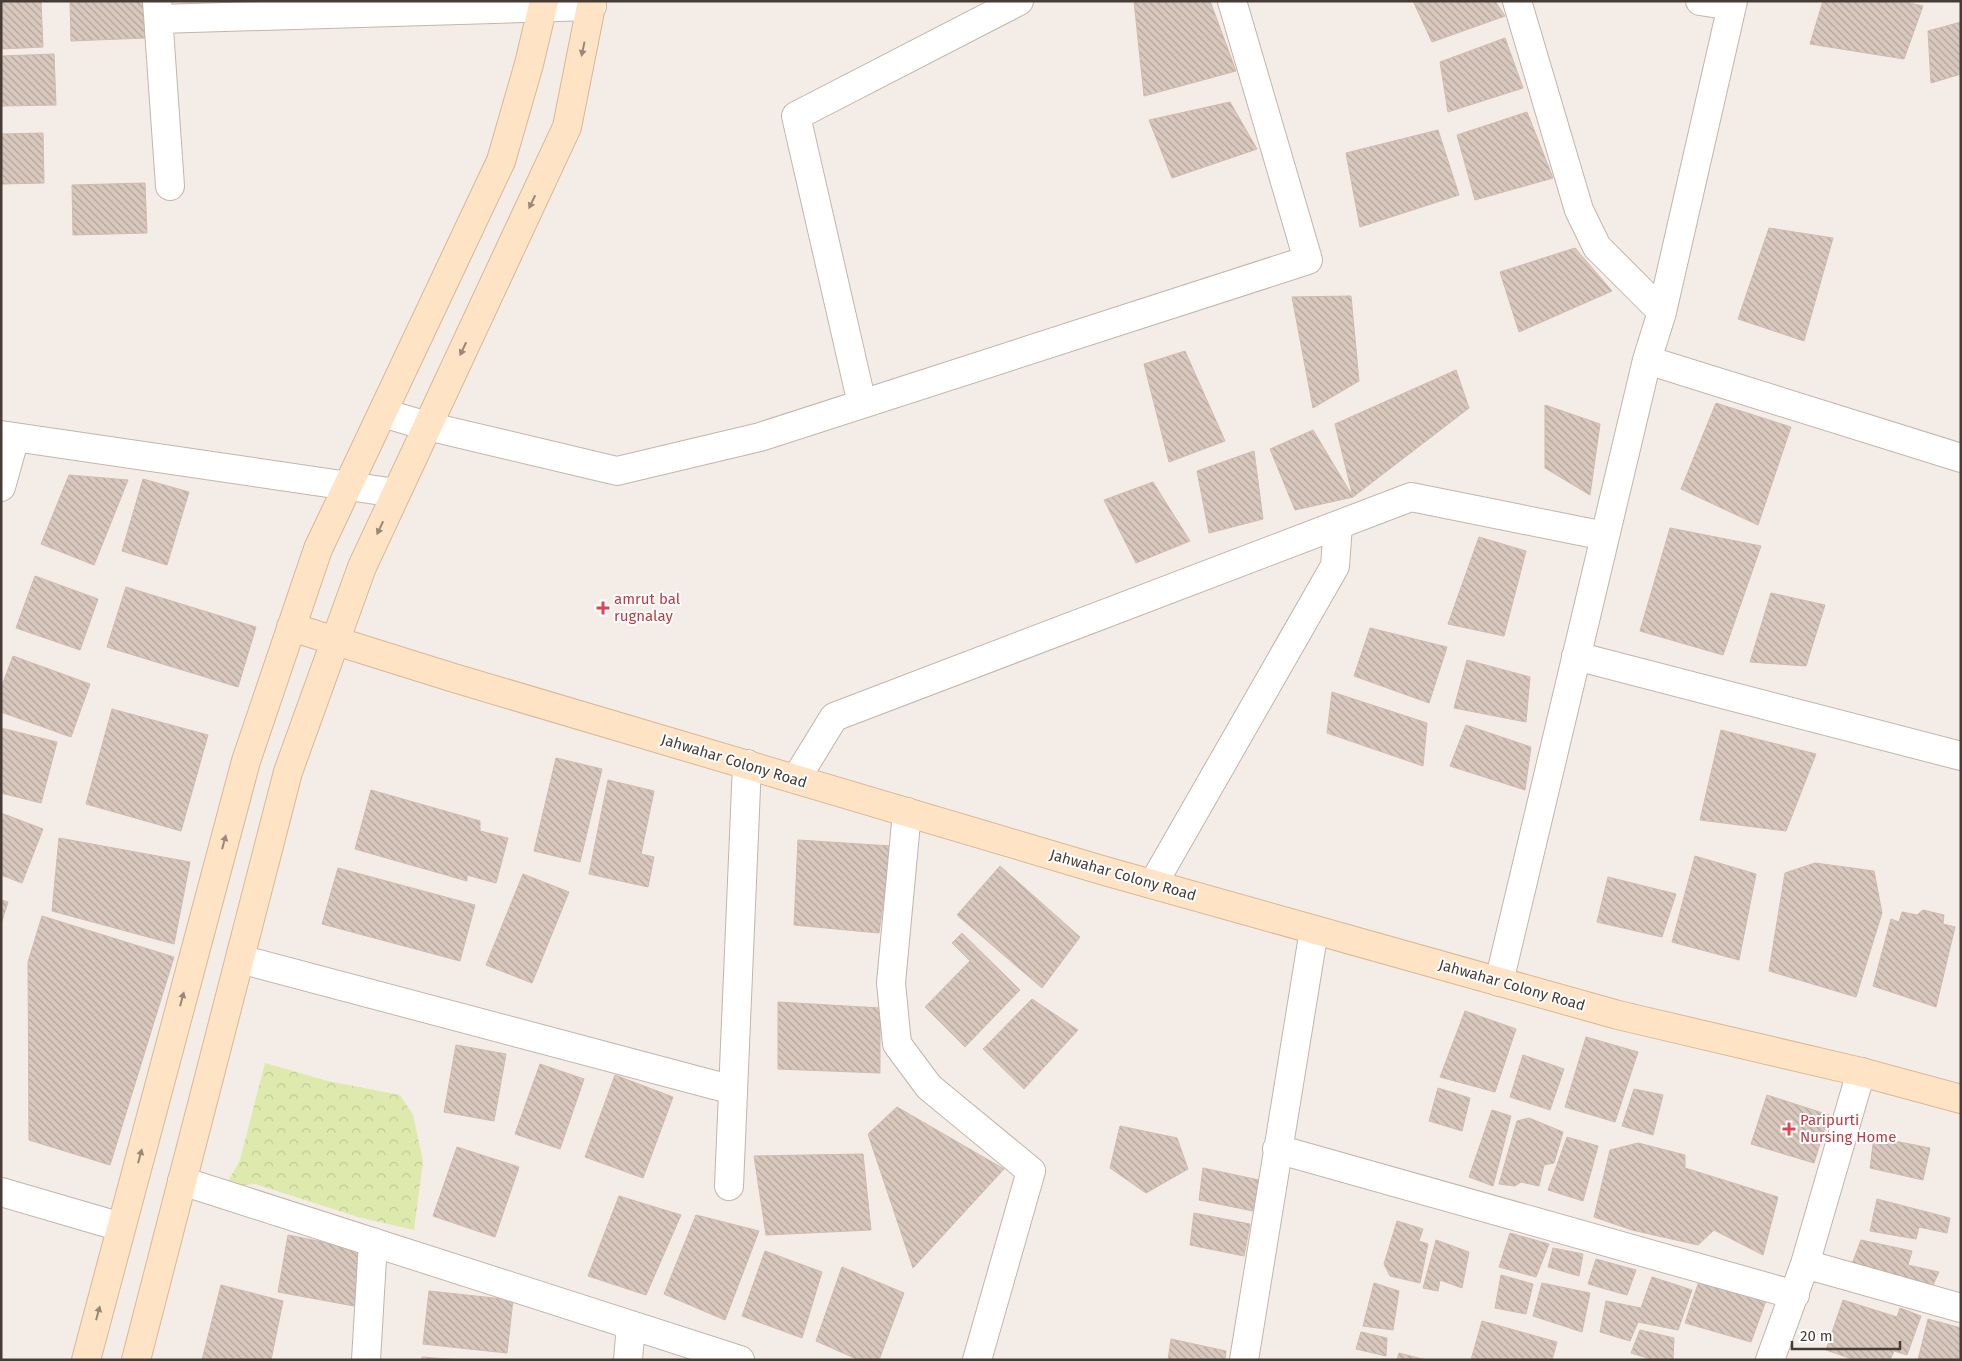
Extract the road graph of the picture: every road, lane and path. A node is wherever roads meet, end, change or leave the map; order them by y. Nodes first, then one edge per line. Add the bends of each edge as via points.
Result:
1 (1020, 1) edge
2 (1232, 1) edge
3 (1517, 1) edge
4 (1700, 1) edge
5 (544, 4) edge
6 (592, 4) edge
7 (1732, 4) edge
8 (158, 10) edge
9 (170, 186) dead end
10 (1662, 312) junction
11 (1647, 360) junction
12 (862, 404) junction
13 (383, 413) junction
14 (427, 426) junction
15 (8, 436) edge
16 (1961, 458) edge
17 (1, 487) edge
18 (348, 487) junction
19 (396, 493) junction
20 (1338, 525) junction
21 (1605, 536) junction
22 (291, 627) junction
23 (335, 641) junction
24 (1576, 656) junction
25 (1961, 756) edge
26 (747, 764) junction
27 (796, 779) junction
28 (907, 812) junction
29 (1153, 884) junction
30 (1314, 930) junction
31 (240, 959) junction
32 (1498, 982) junction
33 (1861, 1072) junction
34 (733, 1090) junction
35 (1961, 1099) edge
36 (1277, 1149) junction
37 (182, 1181) junction
38 (729, 1186) dead end
39 (1, 1192) edge
40 (121, 1227) junction
41 (373, 1242) junction
42 (1805, 1264) junction
43 (1795, 1295) junction
44 (1961, 1308) edge
45 (630, 1324) junction
46 (86, 1360) edge
47 (136, 1360) edge
48 (366, 1360) edge
49 (628, 1360) edge
50 (740, 1360) edge
51 (978, 1360) edge
52 (1244, 1360) edge
53 (1770, 1360) edge

1 - 12 street via 796,116
2 - 12 street via 1308,260
3 - 10 street via 1579,210 1597,247
4 - 7 street
5 - 6 street
5 - 8 street
5 - 13 main road via 501,161
6 -> 14 main road via 567,127
7 - 10 street
8 - 9 street
10 - 11 street
11 - 16 street
11 - 21 street
12 - 14 street via 760,437 617,472
13 - 14 street
13 - 18 main road
14 - 19 main road
15 - 17 street
15 - 18 street
18 - 19 street
18 - 22 main road via 318,549
19 -> 23 main road via 362,567
20 - 21 street via 1411,497
20 - 27 street via 834,717
20 - 29 street via 1335,566
21 - 24 street
22 - 23 main road, Jahwahar Colony Road
40 -> 22 main road via 246,761
23 - 26 main road, Jahwahar Colony Road
23 - 31 main road via 288,772
24 - 25 street
24 - 32 street
26 - 27 main road, Jahwahar Colony Road
26 - 34 street
27 - 28 main road, Jahwahar Colony Road
28 - 29 main road, Jahwahar Colony Road
28 - 51 street via 891,983 898,1044 929,1086 1031,1171
29 - 30 main road, Jahwahar Colony Road
30 - 32 main road, Jahwahar Colony Road
30 - 36 street
31 - 34 street
31 - 37 main road
32 - 33 main road, Jahwahar Colony Road via 1618,1015
33 - 35 main road, Jahwahar Colony Road
33 - 42 street
34 - 38 street
36 - 43 street
36 - 52 street
37 - 41 street
37 - 47 main road
39 - 40 street
46 -> 40 main road
41 - 45 street
41 - 48 street
42 - 43 street
42 - 44 street
43 - 53 street
45 - 49 street
45 - 50 street

